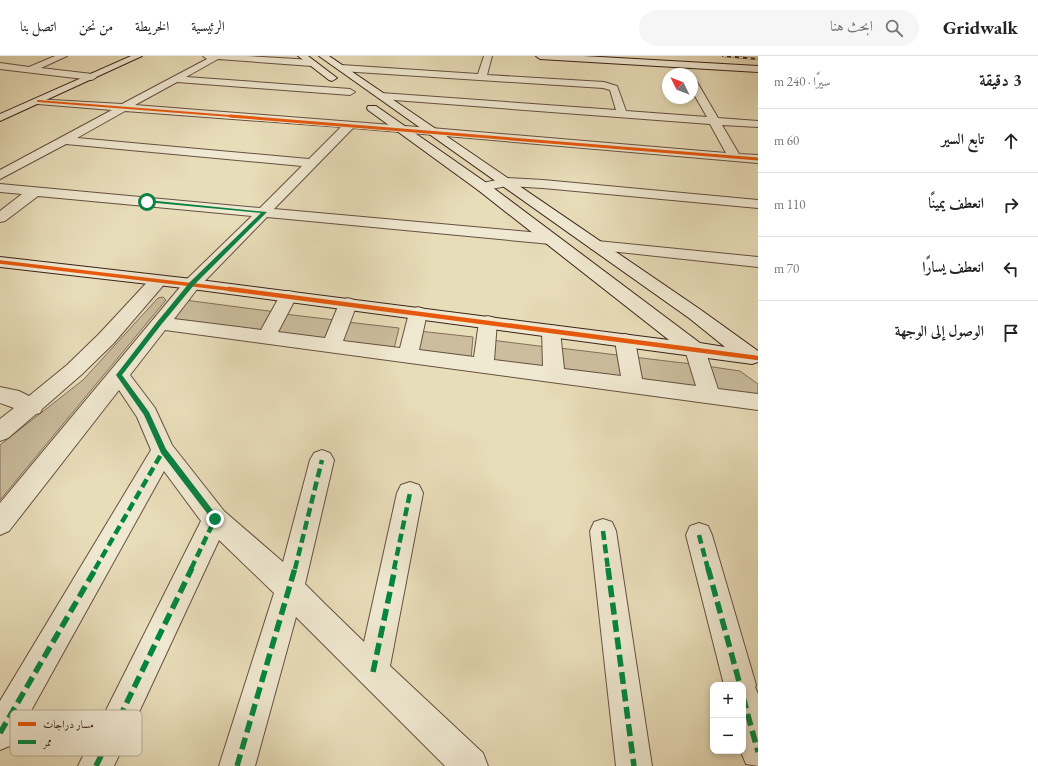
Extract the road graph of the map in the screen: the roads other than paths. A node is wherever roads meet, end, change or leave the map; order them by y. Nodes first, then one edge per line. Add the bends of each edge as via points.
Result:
1 (63, 56) edge
2 (138, 56) edge
3 (214, 56) edge
4 (488, 56) edge
5 (540, 56) edge
6 (312, 58) edge
7 (682, 64) junction
8 (0, 66) edge
9 (341, 68) junction
10 (684, 68) edge
11 (758, 69) edge
12 (28, 70) junction
13 (482, 76) junction
14 (92, 77) junction
15 (7, 78) dead end
16 (175, 79) junction
17 (558, 82) junction
18 (350, 92) junction
19 (698, 93) edge
20 (381, 96) junction
21 (38, 101) junction
22 (124, 107) junction
23 (564, 110) junction
24 (622, 114) junction
25 (0, 118) edge
26 (713, 121) junction
27 (758, 124) edge
28 (349, 126) junction
29 (401, 129) junction
30 (432, 131) junction
31 (64, 140) junction
32 (567, 143) junction
33 (735, 157) junction
34 (758, 158) edge
35 (313, 163) junction
36 (0, 175) edge
37 (506, 182) junction
38 (483, 187) junction
39 (0, 188) edge
40 (35, 191) junction
41 (758, 204) edge
42 (265, 212) junction
43 (0, 218) edge
44 (551, 239) junction
45 (597, 246) junction
46 (0, 262) edge
47 (758, 262) edge
48 (158, 281) junction
49 (192, 284) junction
50 (288, 296) junction
51 (348, 304) junction
52 (418, 313) junction
53 (488, 322) junction
54 (159, 323) junction
55 (552, 331) junction
56 (266, 338) junction
57 (625, 341) junction
58 (331, 346) junction
59 (695, 350) junction
60 (408, 356) junction
61 (756, 359) edge
62 (484, 366) junction
63 (119, 375) junction
64 (554, 376) junction
65 (633, 386) junction
66 (0, 395) edge
67 (710, 396) junction
68 (758, 402) edge
69 (32, 407) junction
70 (0, 432) edge
71 (163, 451) junction
72 (322, 460) dead end
73 (410, 493) dead end
74 (215, 519) junction
75 (0, 523) edge
76 (603, 531) dead end
77 (699, 535) dead end
78 (290, 588) junction
79 (373, 672) junction
80 (739, 682) edge
81 (746, 708) edge
82 (13, 710) edge
83 (123, 710) edge
84 (10, 716) edge
85 (0, 733) edge
86 (758, 752) edge
87 (101, 756) edge
88 (96, 766) edge
89 (237, 766) edge
90 (470, 766) edge
91 (634, 766) edge

1 - 12 street
2 - 14 street
3 - 6 street
3 - 16 street
4 - 13 street
5 - 7 street
6 - 9 street
6 - 18 street
7 - 10 street
7 - 11 street
8 - 12 street
9 - 13 street
9 - 20 street
12 - 14 street
12 - 15 street
13 - 17 street
14 - 21 street
16 - 18 street
16 - 22 street
17 - 23 street
17 - 24 street via 598,84 614,88
18 - 29 street
19 - 26 street
20 - 23 street
20 - 30 street
21 - 22 street
21 - 25 street
22 - 28 street
22 - 31 street
23 - 24 street
23 - 32 street
24 - 26 street
26 - 27 street
26 - 33 street
28 - 29 street
28 - 35 street
29 - 30 street
29 - 38 street
30 - 32 street
30 - 37 street
31 - 35 street
31 - 36 street
32 - 33 street
33 - 34 street
35 - 42 street
37 - 38 street
37 - 41 street
37 - 45 street
38 - 44 street
39 - 40 street
40 - 42 street
40 - 43 street
42 - 44 street
42 - 49 street
44 - 59 street
45 - 47 street
45 - 61 street
46 - 48 street
48 - 49 street
48 - 69 street via 106,339
49 - 50 street
49 - 54 street
50 - 51 street
50 - 56 street
51 - 52 street
51 - 58 street
52 - 53 street
52 - 60 street
53 - 55 street
53 - 62 street
54 - 56 street
54 - 63 street
55 - 57 street
55 - 64 street
56 - 58 street
57 - 59 street
57 - 65 street
58 - 60 street
59 - 61 street
59 - 67 street
60 - 62 street
62 - 64 street
63 - 71 street via 147,414
63 - 75 street
64 - 65 street
65 - 67 street
66 - 69 street
67 - 68 street
69 - 70 street
71 - 74 street
71 - 82 street
72 - 78 street
73 - 79 street
74 - 78 street
74 - 83 street
76 - 91 street
77 - 80 street
78 - 79 street
78 - 89 street
79 - 90 street
81 - 86 street
84 - 85 street
87 - 88 street

